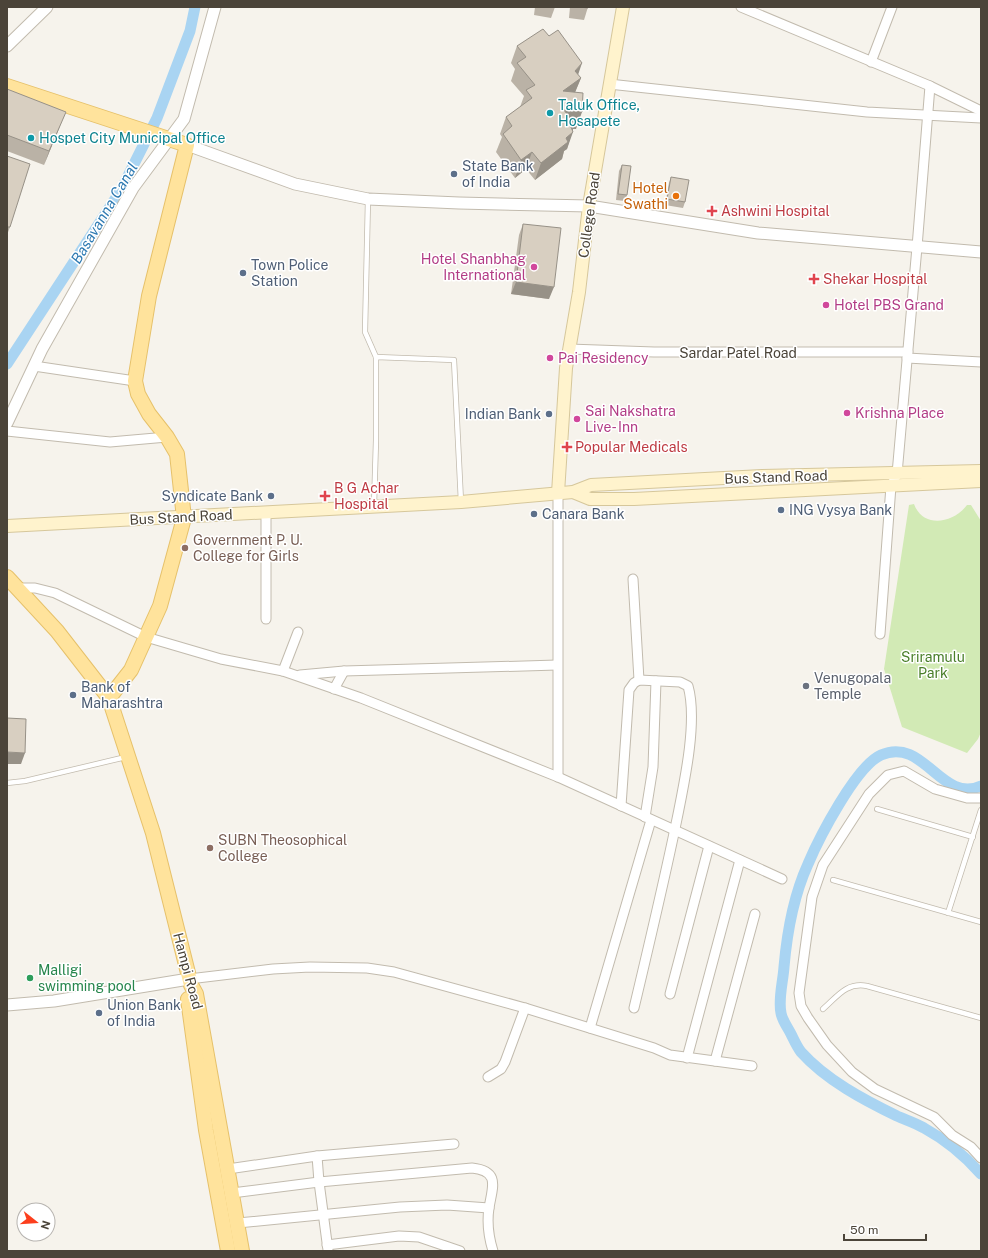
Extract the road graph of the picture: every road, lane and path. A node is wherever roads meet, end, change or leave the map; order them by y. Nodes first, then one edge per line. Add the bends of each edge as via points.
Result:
1 (47, 7) edge
2 (215, 7) edge
3 (623, 7) edge
4 (741, 7) edge
5 (892, 7) edge
6 (759, 11) edge
7 (7, 46) edge
8 (870, 62) junction
9 (609, 84) junction
10 (7, 86) edge
11 (930, 86) junction
12 (981, 111) edge
13 (928, 115) junction
14 (981, 118) edge
15 (166, 138) junction
16 (187, 145) junction
17 (368, 199) junction
18 (589, 206) junction
19 (917, 247) junction
20 (981, 252) edge
21 (569, 349) junction
22 (907, 355) junction
23 (376, 357) junction
24 (981, 362) edge
25 (34, 366) junction
26 (135, 381) junction
27 (7, 423) edge
28 (7, 431) edge
29 (167, 437) junction
30 (981, 471) edge
31 (897, 474) junction
32 (981, 482) edge
33 (891, 486) junction
34 (573, 492) junction
35 (558, 493) junction
36 (461, 502) junction
37 (374, 507) junction
38 (266, 512) junction
39 (184, 518) junction
40 (13, 526) edge
41 (7, 577) edge
42 (633, 579) dead end
43 (18, 588) junction
44 (266, 619) dead end
45 (298, 632) dead end
46 (880, 634) dead end
47 (146, 637) junction
48 (557, 665) junction
49 (344, 670) junction
50 (283, 671) junction
51 (296, 676) junction
52 (639, 680) junction
53 (656, 681) junction
54 (334, 688) junction
55 (109, 698) junction
56 (128, 756) junction
57 (558, 777) junction
58 (7, 783) edge
59 (981, 798) edge
60 (621, 806) junction
61 (877, 809) dead end
62 (981, 810) edge
63 (648, 818) junction
64 (674, 830) junction
65 (973, 836) junction
66 (709, 846) junction
67 (740, 860) junction
68 (782, 879) dead end
69 (833, 880) dead end
70 (948, 913) junction
71 (755, 914) dead end
72 (981, 922) edge
73 (190, 982) junction
74 (670, 994) dead end
75 (7, 1005) edge
76 (525, 1008) junction
77 (634, 1008) dead end
78 (823, 1009) dead end
79 (981, 1018) edge
80 (590, 1028) junction
81 (687, 1058) junction
82 (716, 1061) junction
83 (752, 1066) dead end
84 (488, 1077) dead end
85 (454, 1144) dead end
86 (317, 1156) junction
87 (981, 1158) edge
88 (228, 1169) junction
89 (318, 1182) junction
90 (232, 1193) junction
91 (489, 1208) junction
92 (324, 1215) junction
93 (238, 1223) junction
94 (328, 1248) edge
95 (228, 1251) edge
96 (242, 1251) edge
97 (460, 1251) edge
98 (493, 1251) edge

1 - 7 street
2 - 15 street via 184,119
3 - 9 main road, College Road
4 - 6 street
5 - 8 street
6 - 8 street
8 - 11 street
9 - 13 street via 867,112
9 - 18 main road, College Road
10 - 15 main road
11 - 12 street
11 - 13 street
13 - 14 street
13 - 19 street
15 - 16 main road
15 - 25 street via 133,188
16 - 17 street via 295,184
16 - 26 main road via 149,296
17 - 18 street
17 - 23 lane via 365,332
18 - 19 street via 758,233
18 - 21 main road, College Road
19 - 20 street
19 - 22 street
21 - 22 street, Sardar Patel Road
21 - 35 main road, College Road
22 - 24 street, Sardar Patel Road
22 - 31 street
23 - 36 lane via 454,360
23 - 37 lane
25 - 26 street
25 - 27 street
26 - 29 main road via 138,394 149,414
28 - 29 street via 110,442
29 - 39 main road via 177,454
30 - 31 main road, Bus Stand Road
31 - 33 street
31 - 34 main road, Bus Stand Road via 762,476 591,485
32 - 33 main road, Bus Stand Road
33 - 34 main road, Bus Stand Road via 634,499 590,499
33 - 46 street
34 - 35 main road, Bus Stand Road
35 - 36 main road, Bus Stand Road
35 - 48 street
36 - 37 main road, Bus Stand Road
37 - 38 main road, Bus Stand Road
38 - 39 main road, Bus Stand Road
38 - 44 street
39 - 40 main road, Bus Stand Road
39 - 47 main road via 160,606
41 - 43 main road, Hampi Road
42 - 52 street
43 - 47 street via 35,588 55,593
43 - 55 main road, Hampi Road via 57,630
45 - 50 street
47 - 50 street via 221,659
47 - 55 main road via 131,670
48 - 49 street
48 - 57 street
49 - 51 street
49 - 54 street
50 - 51 street
51 - 54 street
52 - 53 street
52 - 60 street via 632,686 628,699
53 - 63 street via 653,767
53 - 64 street via 680,682 688,686 690,691 690,742
54 - 57 street
55 - 56 main road, Hampi Road
56 - 58 lane
56 - 73 main road, Hampi Road via 153,833
57 - 60 street
59 - 87 street via 967,798 935,789 904,771 888,775 880,783 862,803 830,852 816,881 799,993 801,1006 808,1018 827,1045 852,1072 875,1089 934,1117
60 - 63 street
61 - 65 lane
62 - 65 lane
63 - 64 street
63 - 80 street
64 - 66 street
64 - 77 street
65 - 70 lane
66 - 67 street
66 - 74 street
67 - 68 street
67 - 81 street
69 - 70 lane
70 - 72 lane
71 - 82 street
73 - 75 street
73 - 76 street via 274,969 367,968 394,972
73 - 88 main road, Hampi Road via 196,994
73 - 95 main road via 187,994 206,1130
76 - 80 street
76 - 84 street via 501,1070
78 - 79 lane via 854,984
80 - 81 street via 670,1055
81 - 82 street
82 - 83 street
85 - 86 street
86 - 88 street
86 - 89 street
88 - 90 main road, Hampi Road
89 - 90 street
89 - 91 street via 480,1169 487,1173 493,1182 494,1190
89 - 92 street
90 - 93 main road, Hampi Road
91 - 92 street via 400,1207
91 - 98 street via 488,1222
92 - 93 street
92 - 94 street
93 - 96 main road, Hampi Road
94 - 97 street via 399,1236 420,1238

